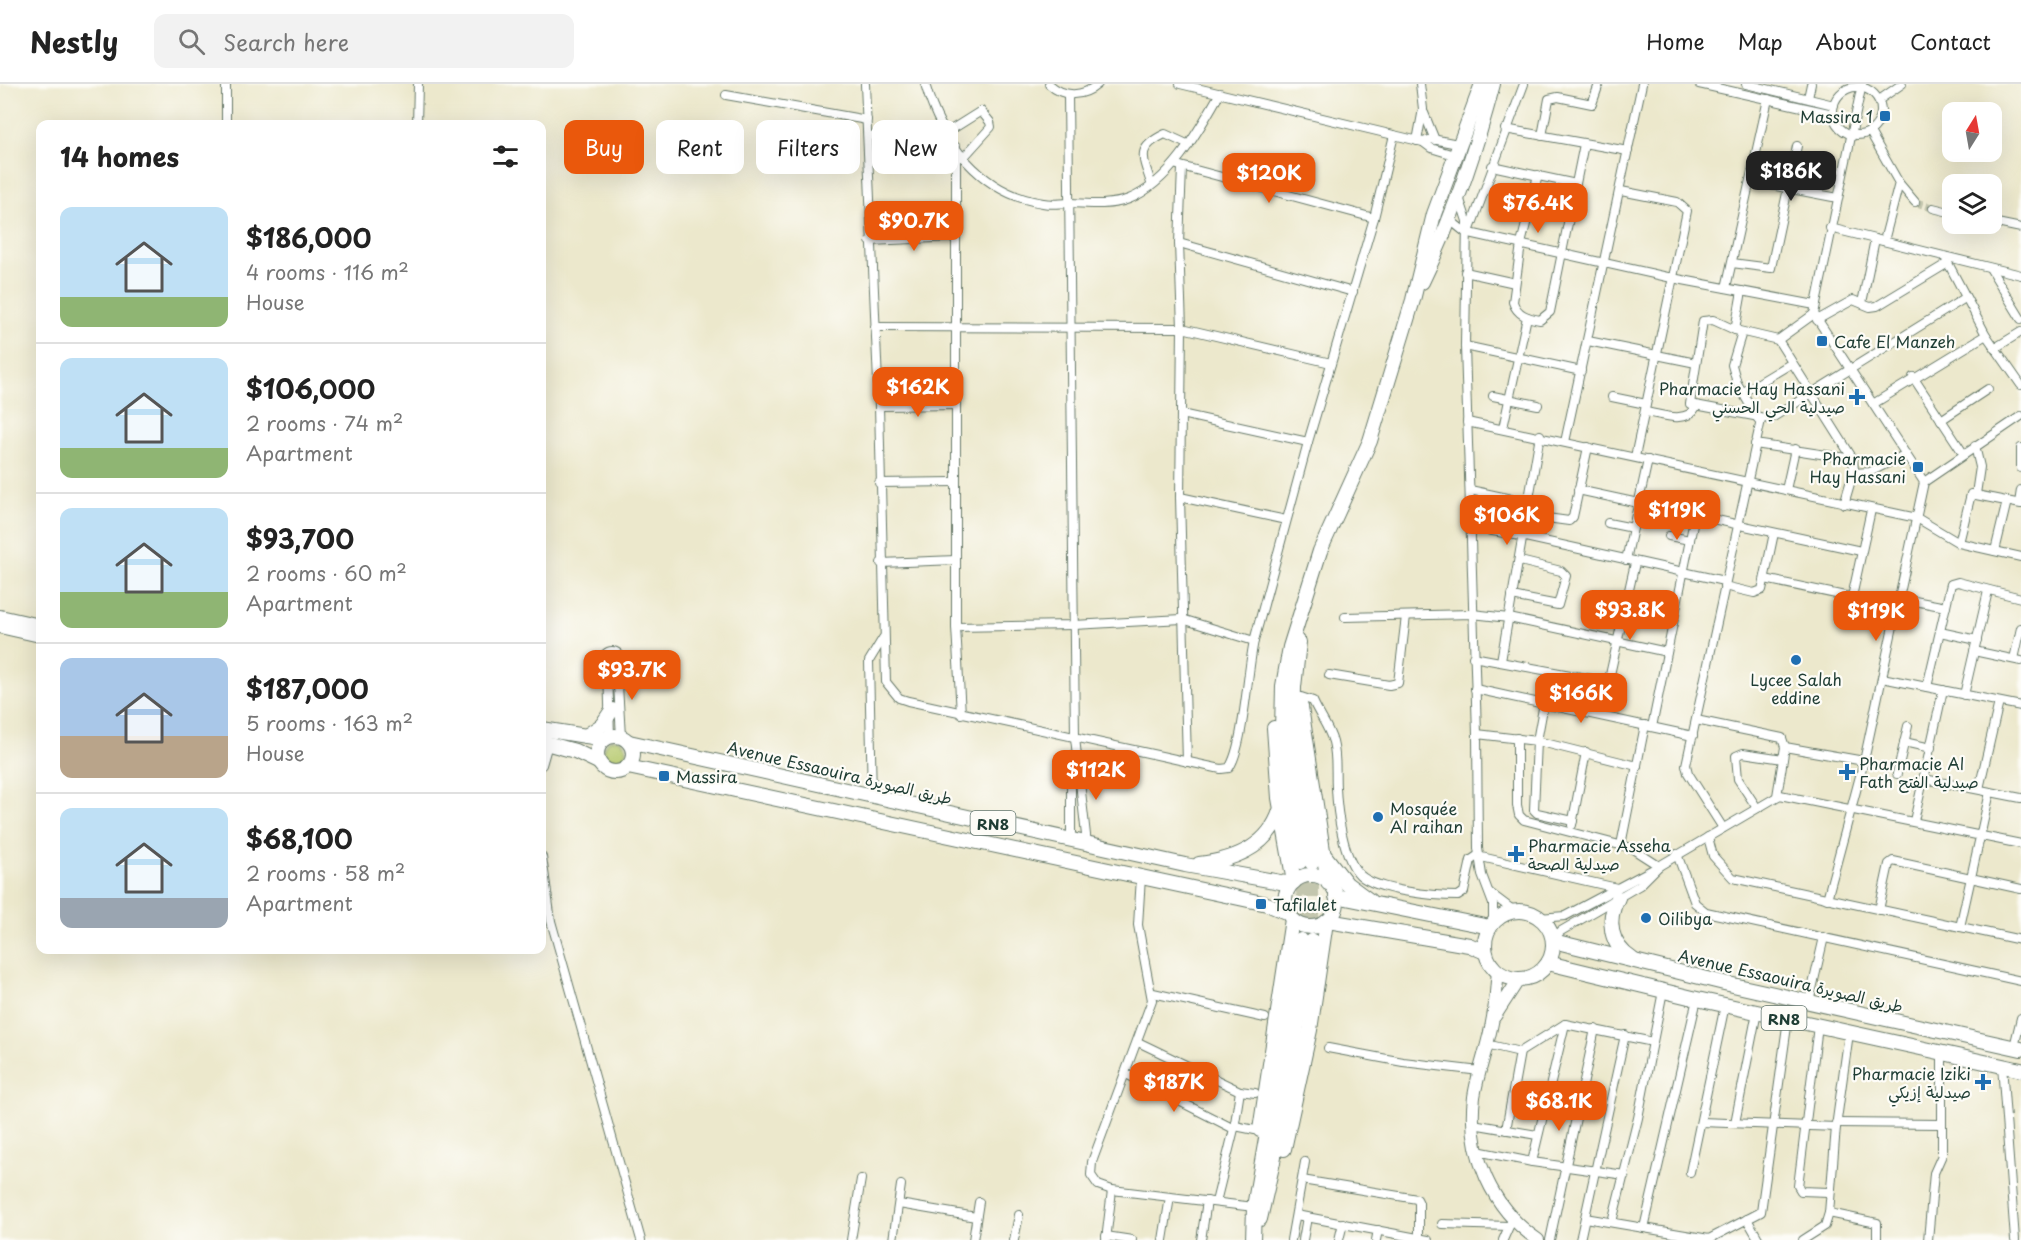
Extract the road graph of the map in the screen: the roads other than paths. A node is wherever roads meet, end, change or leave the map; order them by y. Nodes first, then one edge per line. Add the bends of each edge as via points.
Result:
1 (226, 84) edge
2 (418, 84) edge
3 (865, 84) edge
4 (925, 84) edge
5 (1049, 84) edge
6 (1098, 84) edge
7 (1420, 84) edge
8 (1482, 84) edge
9 (1493, 84) edge
10 (1524, 84) edge
11 (1599, 84) edge
12 (1642, 84) edge
13 (1699, 84) edge
14 (1746, 84) edge
15 (1811, 84) edge
16 (1902, 84) edge
17 (1186, 85) edge
18 (1862, 86) edge
19 (1771, 87) edge
20 (1220, 93) junction
21 (1068, 94) junction
22 (726, 95) dead end
23 (1808, 98) junction
24 (1768, 99) junction
25 (1879, 100) junction
26 (1423, 109) junction
27 (1834, 109) junction
28 (226, 120) edge
29 (417, 120) edge
30 (867, 120) junction
31 (940, 120) edge
32 (958, 125) edge
33 (1505, 129) junction
34 (1870, 132) junction
35 (1394, 135) junction
36 (1852, 135) junction
37 (868, 136) junction
38 (872, 136) edge
39 (1542, 136) junction
40 (1435, 140) junction
41 (1420, 141) junction
42 (1584, 144) junction
43 (1189, 145) junction
44 (1797, 146) dead end
45 (1457, 147) junction
46 (958, 149) edge
47 (1476, 150) junction
48 (1629, 151) junction
49 (963, 158) junction
50 (1178, 166) junction
51 (1492, 166) junction
52 (957, 174) edge
53 (1538, 175) junction
54 (1750, 181) junction
55 (1151, 183) junction
56 (1899, 183) junction
57 (1576, 184) junction
58 (1788, 188) junction
59 (1621, 191) junction
60 (1459, 197) junction
61 (1838, 198) junction
62 (1915, 202) tunnel mouth
63 (1068, 203) junction
64 (1933, 208) tunnel mouth
65 (1942, 210) edge
66 (1434, 214) junction
67 (1374, 218) junction
68 (1450, 220) junction
69 (2002, 224) edge
70 (1830, 228) junction
71 (2021, 228) edge
72 (1467, 232) junction
73 (956, 237) junction
74 (1879, 240) junction
75 (870, 241) junction
76 (1179, 243) junction
77 (1521, 244) junction
78 (1564, 253) junction
79 (1947, 260) junction
80 (1606, 262) junction
81 (1732, 263) junction
82 (1990, 268) junction
83 (1465, 272) junction
84 (2021, 275) edge
85 (1672, 278) junction
86 (1515, 283) junction
87 (1726, 288) junction
88 (1742, 291) junction
89 (1353, 292) junction
90 (1965, 298) junction
91 (1413, 300) junction
92 (1862, 303) junction
93 (1815, 313) junction
94 (1527, 317) junction
95 (2021, 319) edge
96 (958, 326) junction
97 (1071, 326) junction
98 (875, 327) junction
99 (1182, 328) junction
100 (1738, 331) junction
101 (2021, 332) edge
102 (1986, 335) junction
103 (1778, 340) junction
104 (1588, 341) junction
105 (1465, 346) junction
106 (1995, 348) junction
107 (1657, 356) junction
108 (1518, 358) junction
109 (1331, 363) junction
110 (1696, 363) junction
111 (1792, 363) junction
112 (1581, 371) junction
113 (1851, 371) junction
114 (1913, 377) junction
115 (2021, 385) edge
116 (1988, 389) dead end
117 (1742, 393) junction
118 (1813, 394) junction
119 (1493, 396) dead end
120 (1612, 397) dead end
121 (1509, 399) junction
122 (1873, 404) junction
123 (956, 405) junction
124 (1538, 405) dead end
125 (879, 406) junction
126 (1695, 407) junction
127 (1645, 408) junction
128 (1181, 414) junction
129 (1759, 419) junction
130 (1941, 420) junction
131 (2020, 420) edge
132 (1467, 422) junction
133 (1503, 428) junction
134 (1540, 435) junction
135 (1308, 442) junction
136 (1566, 442) junction
137 (1755, 444) junction
138 (1975, 446) junction
139 (1588, 447) junction
140 (2021, 448) edge
141 (1796, 449) junction
142 (1963, 453) junction
143 (1906, 454) junction
144 (1635, 457) junction
145 (1853, 459) junction
146 (1648, 460) junction
147 (2021, 468) edge
148 (1853, 473) junction
149 (1747, 481) junction
150 (955, 482) junction
151 (1924, 482) junction
152 (879, 483) junction
153 (2021, 489) edge
154 (1470, 490) junction
155 (1578, 490) junction
156 (1786, 490) junction
157 (1976, 494) junction
158 (1180, 497) junction
159 (1639, 501) junction
160 (2007, 501) junction
161 (1526, 502) junction
162 (2020, 503) edge
163 (1844, 504) junction
164 (1871, 510) junction
165 (1525, 515) junction
166 (1695, 515) junction
167 (1917, 518) junction
168 (1286, 520) junction
169 (1608, 523) dead end
170 (1736, 523) junction
171 (1470, 527) junction
172 (1633, 528) junction
173 (1774, 533) junction
174 (1521, 536) junction
175 (1669, 536) dead end
176 (1690, 540) junction
177 (1959, 543) junction
178 (1861, 551) junction
179 (1995, 551) junction
180 (2021, 557) edge
181 (956, 560) junction
182 (1520, 561) junction
183 (1631, 561) junction
184 (881, 563) junction
185 (1684, 573) junction
186 (1765, 579) junction
187 (1724, 584) junction
188 (1988, 591) junction
189 (1512, 596) junction
190 (1598, 596) dead end
191 (1852, 597) junction
192 (2021, 598) edge
193 (1898, 602) junction
194 (1626, 603) junction
195 (1946, 607) junction
196 (1472, 614) junction
197 (1406, 616) junction
198 (0, 617) edge
199 (1345, 617) dead end
200 (1509, 618) junction
201 (1182, 620) junction
202 (36, 625) edge
203 (1074, 625) junction
204 (0, 627) edge
205 (956, 627) junction
206 (2021, 628) edge
207 (1940, 632) junction
208 (36, 635) edge
209 (883, 638) junction
210 (1254, 640) junction
211 (1977, 640) junction
212 (1617, 641) junction
213 (1974, 651) junction
214 (1667, 652) junction
215 (1473, 657) junction
216 (2017, 660) edge
217 (1501, 661) junction
218 (1290, 672) junction
219 (1329, 675) dead end
220 (1882, 678) junction
221 (1608, 682) junction
222 (1927, 687) junction
223 (1475, 689) junction
224 (1943, 690) junction
225 (1964, 695) junction
226 (1301, 697) junction
227 (1999, 702) junction
228 (1544, 703) junction
229 (2021, 706) edge
230 (612, 710) junction
231 (961, 714) junction
232 (1602, 715) junction
233 (1696, 720) junction
234 (1648, 726) junction
235 (1908, 726) dead end
236 (546, 730) edge
237 (1477, 734) junction
238 (586, 736) junction
239 (1692, 736) junction
240 (1075, 738) junction
241 (1517, 738) junction
242 (616, 739) junction
243 (1537, 741) junction
244 (1904, 742) junction
245 (546, 743) edge
246 (1785, 747) junction
247 (1931, 748) junction
248 (1586, 752) junction
249 (1783, 759) junction
250 (1864, 761) junction
251 (598, 762) junction
252 (1187, 762) junction
253 (1076, 765) junction
254 (1636, 766) junction
255 (628, 767) junction
256 (1898, 774) dead end
257 (1924, 779) junction
258 (1979, 789) junction
259 (1990, 792) junction
260 (1777, 796) junction
261 (872, 797) junction
262 (2021, 798) edge
263 (1850, 807) junction
264 (1757, 808) junction
265 (1281, 809) junction
266 (1573, 821) junction
267 (1914, 821) junction
268 (1723, 828) junction
269 (1571, 833) junction
270 (1980, 835) junction
271 (1708, 837) junction
272 (1071, 840) junction
273 (1088, 844) junction
274 (2021, 844) edge
275 (1621, 845) junction
276 (1322, 850) junction
277 (1677, 855) junction
278 (1479, 856) junction
279 (1306, 862) tunnel mouth
280 (1185, 865) junction
281 (1659, 866) junction
282 (1141, 877) junction
283 (1971, 878) junction
284 (1292, 883) junction
285 (1328, 883) junction
286 (546, 885) edge
287 (2021, 889) edge
288 (1490, 892) junction
289 (1618, 893) junction
290 (1336, 896) junction
291 (1827, 899) junction
292 (1380, 906) junction
293 (1879, 910) junction
294 (1514, 911) junction
295 (1290, 916) junction
296 (1539, 918) junction
297 (1327, 921) junction
298 (1491, 924) junction
299 (1960, 927) junction
300 (1824, 937) junction
301 (1553, 940) junction
302 (2021, 940) edge
303 (1306, 941) tunnel mouth
304 (1485, 952) junction
305 (1633, 960) junction
306 (1548, 963) junction
307 (1498, 972) junction
308 (1519, 979) junction
309 (2021, 981) edge
310 (1663, 991) junction
311 (1153, 993) junction
312 (1697, 999) junction
313 (1809, 1002) junction
314 (1725, 1005) junction
315 (1757, 1012) junction
316 (1265, 1018) dead end
317 (2021, 1018) edge
318 (1493, 1019) junction
319 (1788, 1019) junction
320 (1565, 1024) junction
321 (1818, 1026) junction
322 (1595, 1029) junction
323 (1849, 1033) junction
324 (1625, 1035) junction
325 (1138, 1042) junction
326 (1653, 1042) junction
327 (1486, 1044) junction
328 (1328, 1048) dead end
329 (2017, 1048) edge
330 (1520, 1052) junction
331 (1942, 1052) junction
332 (2002, 1065) junction
333 (2021, 1070) edge
334 (1479, 1071) junction
335 (1126, 1074) junction
336 (1240, 1091) junction
337 (1255, 1093) dead end
338 (1701, 1122) junction
339 (1735, 1123) junction
340 (1473, 1124) junction
341 (1941, 1124) junction
342 (1775, 1125) junction
343 (1836, 1125) junction
344 (1804, 1126) junction
345 (1235, 1127) junction
346 (1255, 1130) dead end
347 (1506, 1130) junction
348 (1537, 1135) junction
349 (1477, 1151) junction
350 (1305, 1162) dead end
351 (1532, 1162) junction
352 (1565, 1166) junction
353 (1594, 1169) junction
354 (1690, 1172) dead end
355 (1266, 1174) junction
356 (1625, 1175) junction
357 (861, 1179) dead end
358 (1302, 1180) junction
359 (901, 1185) dead end
360 (1112, 1190) junction
361 (1829, 1192) junction
362 (1170, 1197) junction
363 (979, 1202) dead end
364 (1212, 1202) junction
365 (898, 1204) junction
366 (1254, 1207) junction
367 (1829, 1213) junction
368 (1019, 1215) dead end
369 (1296, 1215) junction
370 (976, 1217) junction
371 (1307, 1217) junction
372 (1585, 1218) junction
373 (1747, 1219) junction
374 (1511, 1222) junction
375 (1612, 1222) junction
376 (1343, 1223) junction
377 (1442, 1224) dead end
378 (1644, 1228) junction
379 (1378, 1230) junction
380 (1254, 1234) edge
381 (1817, 1237) edge
382 (1106, 1238) edge
383 (1422, 1239) edge
384 (1702, 1239) edge
385 (641, 1240) edge
386 (851, 1240) edge
387 (893, 1240) edge
388 (973, 1240) edge
389 (1014, 1240) edge
390 (1132, 1240) edge
391 (1163, 1240) edge
392 (1201, 1240) edge
393 (1291, 1240) edge
394 (1303, 1240) edge
395 (1339, 1240) edge
396 (1376, 1240) edge
397 (1503, 1240) edge
398 (1538, 1240) edge
399 (1550, 1240) edge
400 (1580, 1240) edge
401 (1759, 1240) edge
402 (1803, 1240) edge
403 (1877, 1240) edge
404 (1928, 1240) edge
405 (2015, 1240) edge

1 - 28 street
2 - 29 street
3 - 30 street
4 - 31 street
5 - 21 street
6 - 21 street via 1083,93
7 - 26 street
8 - 45 main road
9 - 47 main road
10 - 33 street
11 - 39 street via 1592,104 1550,98
12 - 48 street
13 - 24 street
14 - 19 street
15 - 23 street
16 - 25 street
17 - 20 street
18 - 25 street
18 - 27 street via 1845,90
18 - 36 street
19 - 23 street
20 - 35 street
20 - 43 street
21 - 63 street
22 - 30 street
23 - 27 street
24 - 27 street
24 - 54 street
25 - 34 street via 1879,121
26 - 40 street
26 - 41 street
27 - 36 street via 1842,130
30 - 37 street
32 - 49 street via 979,112 984,113 991,127
33 - 39 street
33 - 51 street
34 - 36 street
34 - 56 street
35 - 41 street
35 - 67 street
36 - 61 street
37 - 38 street
37 - 75 street
39 - 42 street
40 - 41 street
40 - 45 street
41 - 45 street via 1431,148
42 - 48 street
42 - 57 street
43 - 50 street
43 - 55 street via 1165,134 1144,150 1142,159
44 - 58 street
45 - 47 main road via 1469,143
45 - 66 main road
46 - 49 street
47 - 60 main road
48 - 59 street
49 - 63 street via 969,167 1004,190 1044,204
50 - 55 street
50 - 67 street
50 - 76 street
51 - 53 street
51 - 72 street
52 - 73 street
53 - 57 street
53 - 77 street
54 - 58 street
54 - 81 street
55 - 63 street via 1129,199
56 - 62 street
56 - 74 street
57 - 78 street
58 - 61 street
58 - 81 street via 1771,268
59 - 80 street
59 - 85 street via 1677,202 1687,209
60 - 68 main road
60 - 72 street
61 - 70 street
63 - 97 street
64 - 65 street
66 - 68 main road
66 - 91 main road
67 - 89 street
68 - 72 street
68 - 91 main road
69 - 71 street
70 - 74 street
70 - 93 street
72 - 77 street
72 - 83 street
73 - 75 street
73 - 96 street
74 - 79 street
74 - 92 street
75 - 98 street
76 - 89 street
76 - 99 street
77 - 78 street
77 - 86 street
78 - 80 street
78 - 94 street via 1548,316 1540,320
79 - 82 street
79 - 90 street
79 - 92 street via 1875,307
80 - 85 street
80 - 104 street
81 - 87 street
82 - 84 street
82 - 95 street
83 - 86 street
83 - 105 street
85 - 87 street
85 - 107 street
86 - 94 street via 1514,306
87 - 88 street
88 - 93 street
88 - 100 street
89 - 109 street
90 - 102 street
90 - 113 street
91 - 218 main road via 1370,441 1320,551 1290,647
92 - 93 street via 1851,301
93 - 103 street
93 - 113 street
94 - 108 street
96 - 97 street
96 - 98 street
96 - 123 street
97 - 99 street
97 - 203 street
98 - 125 street
99 - 109 street
99 - 128 street
100 - 103 street
100 - 110 street via 1713,320 1703,321
100 - 117 street via 1732,365
101 - 106 street
102 - 106 street
102 - 114 street
103 - 111 street
104 - 107 street
104 - 112 street
105 - 108 street
105 - 132 street
106 - 115 street
107 - 110 street
107 - 127 street
108 - 112 street
108 - 121 street
109 - 135 street
110 - 126 street via 1688,400
111 - 117 street
111 - 118 street
112 - 136 street
113 - 118 street
113 - 122 street
114 - 122 street
114 - 130 street
116 - 130 street
117 - 129 street
118 - 129 street via 1772,418
118 - 145 street
119 - 121 street
120 - 127 street
121 - 124 street
121 - 133 street
122 - 143 street
123 - 125 street
123 - 150 street
125 - 152 street
126 - 127 street via 1684,418
126 - 129 street
127 - 144 street
128 - 135 street
128 - 158 street
129 - 137 street
130 - 142 street
131 - 138 street
132 - 133 street
132 - 154 street
133 - 134 street
134 - 136 street
134 - 161 street
135 - 168 street
136 - 139 street
137 - 141 street
137 - 149 street
138 - 142 street
138 - 157 street via 1980,467
139 - 144 street
139 - 155 street
140 - 147 street
141 - 145 street
141 - 156 street
142 - 151 street
143 - 148 street via 1870,472
143 - 151 street
144 - 146 street
145 - 148 street
146 - 149 street
146 - 159 street
148 - 163 street
149 - 156 street
149 - 170 street
150 - 152 street
150 - 181 street
151 - 167 street
152 - 184 street
153 - 162 street
154 - 161 street
154 - 171 street
155 - 159 street
155 - 165 street via 1573,517 1568,522
156 - 163 street
157 - 160 street
157 - 177 street via 1968,497
158 - 168 street
158 - 201 street
159 - 166 street
159 - 172 street
160 - 162 street
160 - 179 street
161 - 165 street
163 - 164 street
164 - 167 street
164 - 178 street
165 - 174 street
166 - 170 street
166 - 176 street
167 - 177 street
167 - 193 street
168 - 210 street
169 - 172 street
170 - 173 street
170 - 187 street
171 - 174 street
171 - 196 street
172 - 183 street
173 - 178 street
173 - 186 street
174 - 182 street
174 - 183 street
175 - 176 street
176 - 185 street
177 - 179 street
178 - 191 street
179 - 180 street
181 - 184 street
181 - 205 street
182 - 189 street
182 - 189 street via 1561,571 1566,576 1558,605
183 - 185 street
183 - 194 street
184 - 209 street
185 - 187 street
185 - 214 street
186 - 187 street via 1758,592
186 - 191 street
187 - 233 street
188 - 192 street
188 - 195 street via 1952,582
188 - 211 street
189 - 200 street
190 - 194 street
191 - 193 street
193 - 195 street
193 - 220 street
194 - 212 street
195 - 207 street
196 - 197 street
196 - 200 street
196 - 215 street
197 - 199 street
197 - 219 street via 1398,683 1389,685
198 - 202 main road
200 - 212 street
200 - 217 street
201 - 203 street
201 - 210 street
201 - 252 street
203 - 205 street
203 - 240 street
204 - 208 main road
205 - 231 street
206 - 216 street
207 - 211 street
207 - 222 street
209 - 231 street via 886,682 891,691 908,701
209 - 261 street via 869,661
210 - 252 street via 1233,762 1221,770
211 - 213 street
212 - 214 street
212 - 221 street
213 - 216 street
213 - 225 street
214 - 234 street
215 - 217 street
215 - 223 street
217 - 221 street
218 - 226 main road
218 - 265 main road via 1275,693
218 - 279 main road via 1282,731
220 - 222 street
220 - 250 street
221 - 232 street
222 - 224 street
223 - 228 street
223 - 237 street
224 - 225 street
224 - 247 street
225 - 227 street
226 - 276 main road
226 - 278 street via 1313,701 1333,742 1340,821 1350,860 1360,875 1376,884 1458,896 1465,889 1472,858
227 - 229 street
227 - 258 street
228 - 232 street
228 - 243 street
230 - 238 main road via 602,725
230 - 242 street
230 - 242 street via 613,668
231 - 240 street
232 - 234 street
233 - 239 street
233 - 246 street via 1779,737
234 - 239 street
234 - 254 street
235 - 244 street
236 - 238 main road, Avenue Essaouira طريق الصويرة / RN8
237 - 241 street
237 - 278 street
238 - 242 main road, Avenue Essaouira طريق الصويرة / RN8
239 - 268 street via 1687,770
240 - 252 street
240 - 253 street
241 - 243 street
241 - 269 street via 1520,814 1529,823
242 - 251 main road via 598,747
242 - 255 main road via 633,757
242 - 261 main road, Avenue Essaouira طريق الصويرة / RN8
243 - 248 street
243 - 266 street via 1534,810
244 - 247 street
244 - 256 street
245 - 251 main road, RN8
246 - 249 street
246 - 250 street
247 - 257 street
248 - 254 street
248 - 266 street
249 - 260 street
249 - 264 street via 1743,753 1736,756 1738,779
250 - 263 street
251 - 255 main road, RN8 via 614,773
253 - 272 street via 1071,788
253 - 273 street
254 - 275 street
255 - 282 main road, RN8
257 - 258 street
257 - 267 street
258 - 259 street
259 - 262 street
259 - 270 street
260 - 263 street via 1785,794
260 - 264 street
261 - 272 main road, Avenue Essaouira طريق الصويرة / RN8
263 - 267 street
263 - 291 street
264 - 268 street
265 - 280 main road via 1270,831 1246,852
265 - 284 main road
266 - 269 street
267 - 270 street
268 - 271 street
269 - 275 street
270 - 274 street
270 - 283 street
271 - 277 street
271 - 291 street via 1713,856 1730,876
272 - 273 main road, Avenue Essaouira طريق الصويرة / RN8
273 - 280 main road, Avenue Essaouira طريق الصويرة / RN8
275 - 281 street
276 - 285 main road
276 - 292 main road via 1347,884
277 - 281 street
277 - 300 street via 1695,903 1702,911
278 - 288 street
278 - 289 street
280 - 284 main road, Avenue Essaouira طريق الصويرة / RN8
281 - 289 street via 1645,881
282 - 295 main road, RN8 via 1267,904
282 - 311 street via 1139,931
283 - 287 street
283 - 293 street via 1891,862
283 - 299 street
284 - 285 main road via 1314,876
284 - 295 main road via 1285,898
285 - 290 main road
286 - 385 street via 551,921
288 - 294 street
288 - 298 street
289 - 296 street via 1565,916
289 - 301 street
289 - 305 main road via 1611,918 1612,933 1622,951
290 - 292 main road
290 - 297 main road via 1335,909
291 - 293 street
292 - 298 main road
293 - 299 street
294 - 296 main road
294 - 298 main road
295 - 297 main road via 1306,926
295 - 355 main road via 1257,1154
296 - 301 main road
297 - 304 main road via 1469,945
297 - 355 main road via 1282,1158
298 - 304 main road
299 - 302 street
300 - 309 street
300 - 313 street
301 - 305 main road, Avenue Essaouira طريق الصويرة / RN8
301 - 306 main road
303 - 355 main road
304 - 307 main road
305 - 313 main road, Avenue Essaouira طريق الصويرة / RN8
306 - 308 main road via 1536,975
306 - 310 main road, RN8
307 - 308 main road
307 - 318 street
308 - 318 street
310 - 312 main road, RN8
310 - 326 street
311 - 316 street
311 - 325 street
312 - 314 main road, RN8
312 - 378 street
313 - 329 main road, Avenue Essaouira طريق الصويرة / RN8
314 - 315 main road, RN8
314 - 338 street
315 - 319 main road, RN8
315 - 339 street
317 - 329 street
318 - 327 street
319 - 321 main road, RN8
319 - 342 street
320 - 322 street
320 - 330 street
320 - 348 street
321 - 323 main road, RN8
321 - 344 street
322 - 324 street
322 - 352 street
323 - 331 main road, RN8
323 - 343 street
324 - 326 street
324 - 353 street
325 - 335 street
325 - 336 street
326 - 356 street
327 - 330 street
327 - 334 street
328 - 334 street
330 - 347 street
331 - 332 main road, RN8
331 - 341 street
332 - 333 main road, RN8
332 - 405 street
334 - 340 street
335 - 345 street
335 - 360 street via 1090,1168 1093,1181
336 - 337 street
336 - 345 street
338 - 339 street
338 - 354 street
339 - 342 street
340 - 347 street
340 - 349 street
341 - 343 street
341 - 404 street via 1942,1155 1934,1173
342 - 344 street
342 - 373 street via 1763,1208
343 - 344 street
343 - 361 street
344 - 361 street via 1798,1186 1802,1191
345 - 346 street
345 - 364 street
347 - 348 street
348 - 351 street
349 - 351 street
349 - 374 street via 1488,1182
350 - 358 street
351 - 352 street
352 - 353 street
352 - 399 street
353 - 356 street
353 - 372 street
355 - 366 main road
355 - 380 main road via 1263,1212
356 - 375 street
357 - 386 street
358 - 369 street
358 - 383 street via 1417,1199
359 - 365 street
360 - 362 street
360 - 382 street
361 - 367 street
362 - 364 street
362 - 391 street
363 - 370 street
364 - 366 street
364 - 392 street
365 - 370 street
365 - 387 street
366 - 380 main road
367 - 381 street
367 - 403 street via 1877,1223
368 - 389 street
369 - 371 street
369 - 393 street
370 - 388 street
371 - 376 street
371 - 394 street
372 - 375 street
372 - 400 street
373 - 384 street via 1712,1238
373 - 401 street
374 - 377 street
374 - 397 street
374 - 398 street
375 - 378 street
376 - 379 street
376 - 395 street
378 - 384 street
379 - 383 street
379 - 396 street
381 - 402 street
382 - 390 street

